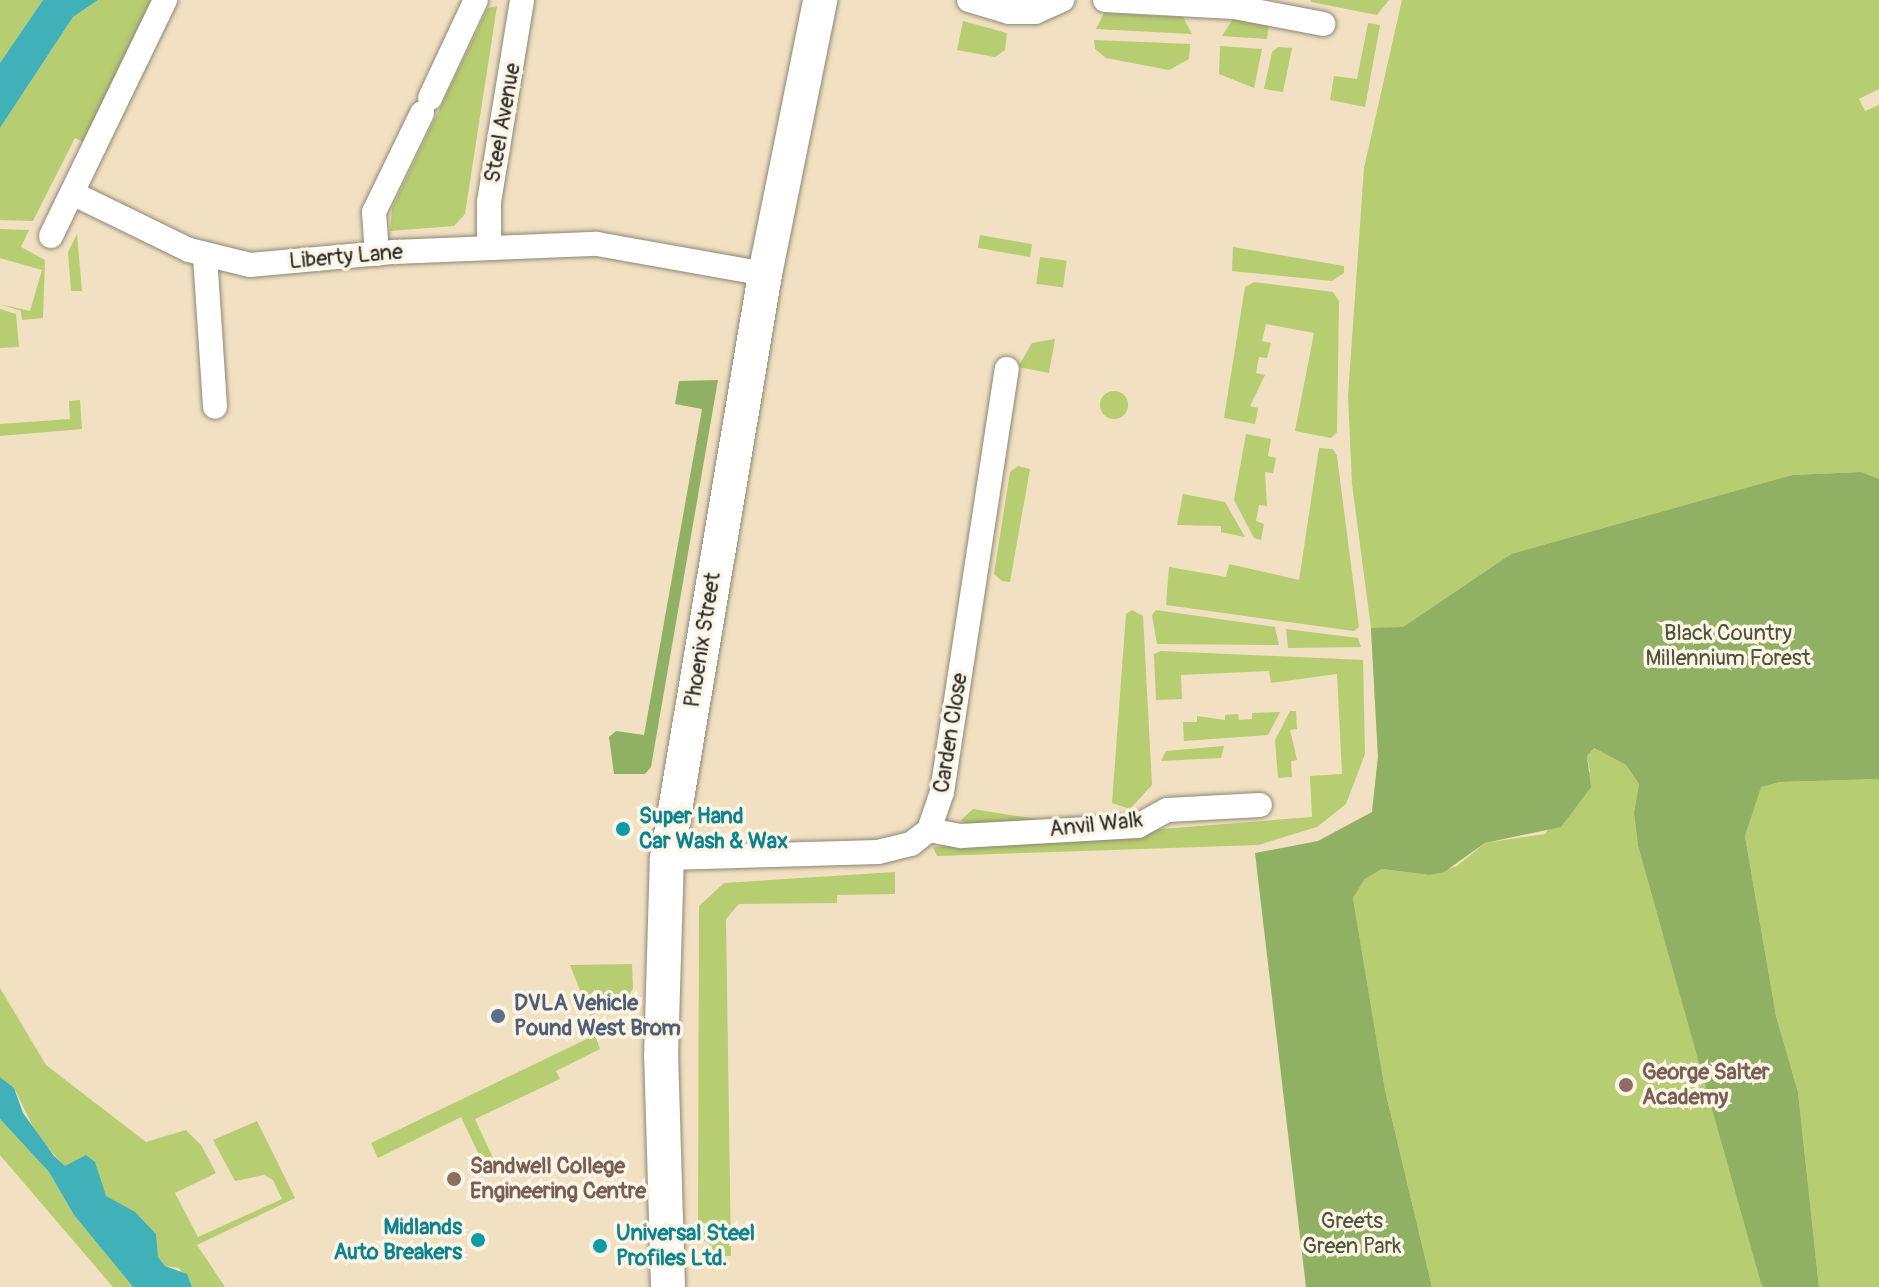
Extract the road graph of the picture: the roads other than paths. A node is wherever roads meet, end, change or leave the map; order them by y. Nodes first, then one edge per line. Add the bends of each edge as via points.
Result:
1 (165, 0) edge
2 (476, 0) edge
3 (522, 0) edge
4 (820, 0) edge
5 (969, 0) edge
6 (1062, 0) edge
7 (1105, 0) edge
8 (1323, 24) dead end
9 (72, 193) junction
10 (51, 236) dead end
11 (489, 247) junction
12 (377, 254) junction
13 (205, 256) junction
14 (765, 274) junction
15 (1007, 369) dead end
16 (215, 407) dead end
17 (1260, 805) dead end
18 (929, 830) junction
19 (667, 858) junction
20 (668, 1287) edge

1 - 9 street
2 - 12 street via 374,212
3 - 11 street, Steel Avenue via 489,202
4 - 14 main road, Phoenix Street
5 - 6 street via 1009,12 1035,12
7 - 8 street via 1234,7
9 - 10 street
9 - 13 street, Liberty Lane
11 - 12 street, Liberty Lane
11 - 14 street, Liberty Lane via 597,244
12 - 13 street, Liberty Lane via 250,265
13 - 16 street
14 - 19 main road, Phoenix Street
15 - 18 street, Carden Close via 942,792
17 - 18 street, Anvil Walk via 1167,810 1138,826 961,836
18 - 19 street via 911,844 878,852
19 - 20 main road, Phoenix Street via 661,1057

